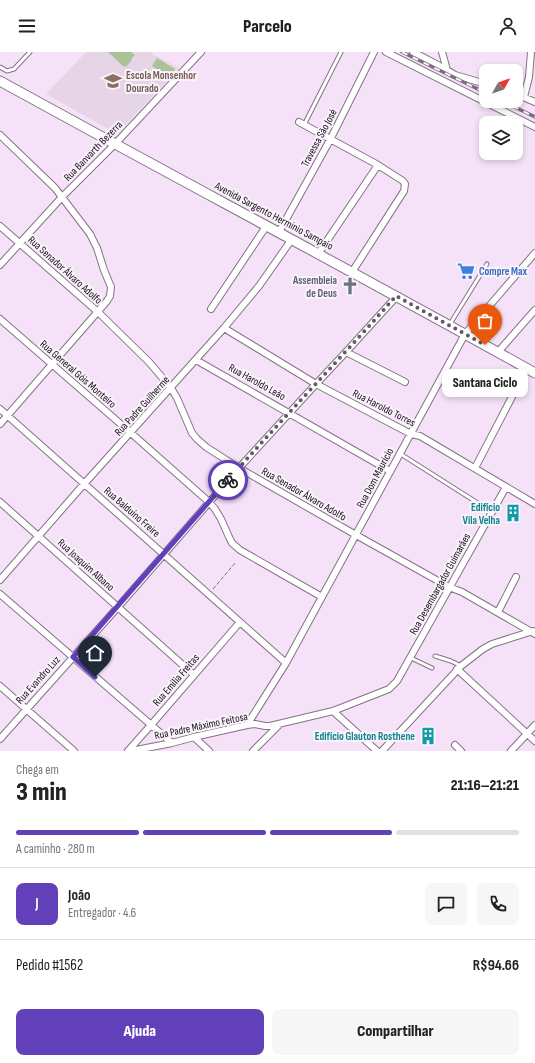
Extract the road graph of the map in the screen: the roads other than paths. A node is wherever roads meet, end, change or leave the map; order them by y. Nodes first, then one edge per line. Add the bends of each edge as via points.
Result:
1 (30, 52) edge
2 (201, 52) edge
3 (341, 52) edge
4 (374, 52) edge
5 (386, 52) edge
6 (413, 52) edge
7 (442, 52) edge
8 (531, 52) edge
9 (0, 67) edge
10 (447, 70) junction
11 (532, 74) edge
12 (0, 81) edge
13 (479, 82) edge
14 (524, 97) joint
15 (535, 102) edge
16 (301, 124) joint
17 (535, 127) edge
18 (0, 135) edge
19 (330, 140) junction
20 (115, 144) junction
21 (378, 166) junction
22 (62, 197) junction
23 (267, 225) junction
24 (0, 226) edge
25 (279, 232) junction
26 (292, 239) junction
27 (20, 243) junction
28 (535, 253) edge
29 (318, 254) junction
30 (487, 264) dead end
31 (0, 265) edge
32 (352, 272) junction
33 (396, 296) junction
34 (211, 309) dead end
35 (535, 310) edge
36 (98, 312) junction
37 (0, 318) edge
38 (449, 326) junction
39 (224, 328) junction
40 (465, 334) junction
41 (346, 352) junction
42 (498, 352) junction
43 (196, 360) junction
44 (52, 364) junction
45 (531, 371) edge
46 (405, 382) dead end
47 (316, 384) junction
48 (171, 388) junction
49 (0, 409) edge
50 (290, 413) junction
51 (8, 416) junction
52 (0, 424) edge
53 (131, 433) junction
54 (411, 434) junction
55 (400, 453) junction
56 (239, 468) junction
57 (475, 468) junction
58 (390, 471) junction
59 (84, 484) junction
60 (506, 487) junction
61 (0, 502) edge
62 (209, 502) junction
63 (535, 504) edge
64 (492, 512) junction
65 (356, 535) junction
66 (39, 536) junction
67 (164, 553) junction
68 (516, 577) dead end
69 (0, 580) edge
70 (449, 587) junction
71 (0, 594) edge
72 (322, 598) junction
73 (118, 607) junction
74 (498, 612) junction
75 (240, 622) junction
76 (534, 632) edge
77 (436, 656) dead end
78 (73, 657) junction
79 (411, 658) junction
80 (286, 663) junction
81 (432, 668) dead end
82 (459, 668) junction
83 (194, 675) junction
84 (0, 686) edge
85 (389, 689) joint
86 (26, 709) junction
87 (333, 711) junction
88 (247, 724) junction
89 (280, 724) junction
90 (151, 725) junction
91 (535, 725) edge
92 (527, 733) junction
93 (194, 736) junction
94 (0, 739) edge
95 (535, 741) edge
96 (172, 743) junction
97 (455, 745) dead end
98 (74, 751) edge
99 (128, 751) edge
100 (131, 751) edge
101 (209, 751) edge
102 (253, 751) edge
103 (377, 751) edge
104 (382, 751) edge
105 (461, 751) edge
106 (511, 751) edge

1 - 9 lane via 14,69
2 - 20 street, Rua Banvarth Bezerra
3 - 16 lane
4 - 19 street, Travessa São José
5 - 17 street
6 - 10 street
7 - 10 street
8 - 11 street
10 - 13 street
11 - 14 street
12 - 20 main road, Avenida Sargento Hermínio Sampaio
14 - 15 street
16 - 19 street
18 - 22 street
19 - 21 street
19 - 25 street, Travessa São José
20 - 22 street, Rua Banvarth Bezerra
20 - 23 main road, Avenida Sargento Hermínio Sampaio
21 - 29 street
21 - 32 street via 403,181 404,191
22 - 27 street, Rua Banvarth Bezerra
22 - 36 street via 94,240 111,287 107,301
23 - 25 main road, Avenida Sargento Hermínio Sampaio
23 - 34 street
24 - 27 street, Rua Senador Álvaro Adolfo
25 - 26 main road, Avenida Sargento Hermínio Sampaio
26 - 29 main road, Avenida Sargento Hermínio Sampaio
26 - 39 street, Rua Padre Guilherme via 259,286
27 - 31 street, Rua Banvarth Bezerra
27 - 36 street, Rua Senador Álvaro Adolfo
28 - 40 street, Rua Dom Maurício
29 - 32 main road, Avenida Sargento Hermínio Sampaio
30 - 38 lane
32 - 33 main road, Avenida Sargento Hermínio Sampaio
33 - 38 main road, Avenida Sargento Hermínio Sampaio
33 - 41 street, Rua Evandro Luz
35 - 42 street
36 - 44 street
36 - 48 street, Rua Senador Álvaro Adolfo via 149,362
37 - 44 street, Rua General Góis Monteiro
38 - 40 main road, Avenida Sargento Hermínio Sampaio
39 - 43 street, Rua Padre Guilherme
39 - 47 street, Rua Haroldo Torres
40 - 42 main road, Avenida Sargento Hermínio Sampaio
40 - 54 street, Rua Dom Maurício
41 - 46 street
41 - 47 street, Rua Evandro Luz
42 - 45 main road, Avenida Sargento Hermínio Sampaio
43 - 48 street, Rua Padre Guilherme
43 - 50 street, Rua Haroldo Leão
44 - 51 street
44 - 53 street, Rua General Góis Monteiro
45 - 57 street
47 - 50 street, Rua Evandro Luz
47 - 54 street, Rua Haroldo Torres
48 - 53 street, Rua Padre Guilherme
48 - 56 street, Rua Senador Álvaro Adolfo via 197,439
49 - 51 street, Rua Balduíno Freire
50 - 56 street, Rua Evandro Luz
50 - 58 street, Rua Haroldo Leão
51 - 52 street
51 - 59 street, Rua Balduíno Freire
53 - 59 street, Rua Padre Guilherme
53 - 62 street, Rua General Góis Monteiro
54 - 55 street, Rua Dom Maurício
54 - 57 street, Rua Haroldo Torres via 420,436
55 - 58 street, Rua Dom Maurício
55 - 64 lane
56 - 62 street, Rua Evandro Luz
56 - 65 street, Rua Senador Álvaro Adolfo
57 - 60 street, Rua Haroldo Torres
58 - 65 street, Rua Dom Maurício
59 - 66 street, Rua Padre Guilherme
59 - 67 street, Rua Balduíno Freire
60 - 63 street, Rua Haroldo Torres
60 - 64 street, Rua Desembargador Guimarães
61 - 66 street, Rua Joaquim Albano
62 - 67 street, Rua Evandro Luz
62 - 72 street, Rua General Góis Monteiro via 216,509 232,543 240,550
64 - 70 street, Rua Desembargador Guimarães
65 - 70 street, Rua Senador Álvaro Adolfo
65 - 72 street, Rua Dom Maurício
66 - 69 street, Rua Padre Guilherme
66 - 73 street, Rua Joaquim Albano
67 - 73 street, Rua Evandro Luz
67 - 75 street, Rua Balduíno Freire
68 - 74 street
70 - 74 street, Rua Senador Álvaro Adolfo
70 - 79 street, Rua Desembargador Guimarães
71 - 78 street
72 - 80 street, Rua Dom Maurício
73 - 78 street, Rua Evandro Luz
73 - 83 street, Rua Joaquim Albano
74 - 76 street, Rua Senador Álvaro Adolfo
75 - 80 street, Rua Balduíno Freire
75 - 83 street, Rua Emília Freitas
76 - 82 street via 492,644
77 - 82 lane via 451,661
78 - 86 street, Rua Evandro Luz
78 - 90 street
79 - 81 lane
79 - 85 street, Rua Desembargador Guimarães via 397,682
80 - 88 street, Rua Dom Maurício
82 - 92 street
82 - 104 street
83 - 90 street, Rua Emília Freitas
84 - 86 street
85 - 87 street, Rua Padre Máximo Feitosa
86 - 94 street, Rua Evandro Luz
86 - 98 street
87 - 89 street, Rua Padre Máximo Feitosa
87 - 103 street
88 - 89 street, Rua Padre Máximo Feitosa
88 - 93 street, Rua Padre Máximo Feitosa
89 - 102 street
90 - 96 street
90 - 99 street, Rua Emília Freitas
91 - 92 street
92 - 95 street
92 - 106 street
93 - 96 street, Rua Padre Máximo Feitosa
93 - 101 street
96 - 100 street, Rua Padre Máximo Feitosa
97 - 105 street

